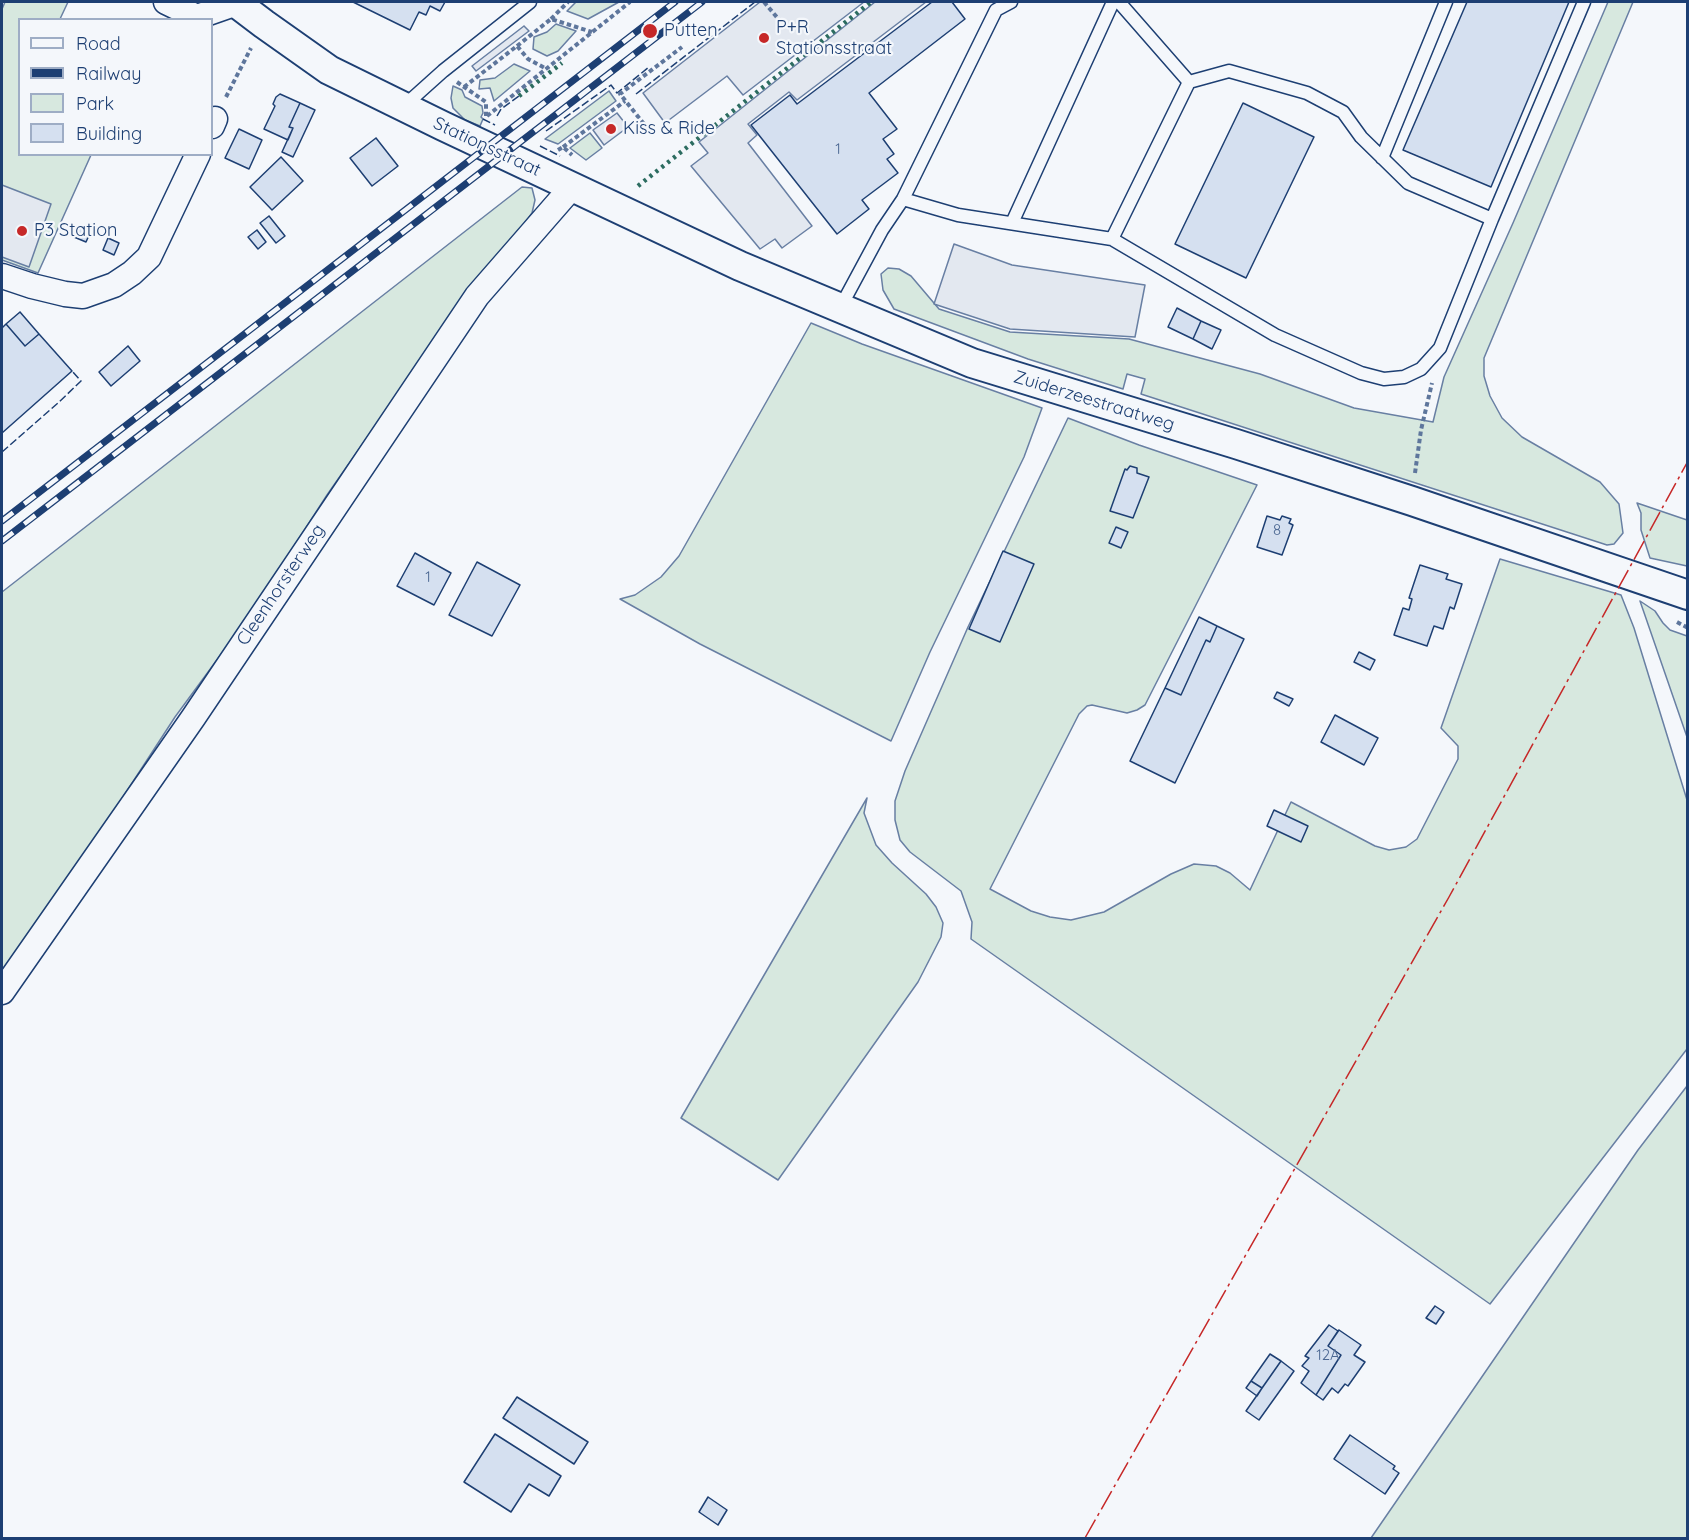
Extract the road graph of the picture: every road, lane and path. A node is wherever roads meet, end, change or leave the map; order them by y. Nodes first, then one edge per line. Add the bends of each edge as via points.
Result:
1 (166, 2) edge
2 (236, 2) edge
3 (530, 2) edge
4 (568, 2) edge
5 (630, 2) edge
6 (765, 2) edge
7 (1011, 2) edge
8 (1113, 2) edge
9 (1119, 2) edge
10 (1446, 2) edge
11 (1584, 2) edge
12 (634, 6) dead end
13 (998, 6) edge
14 (551, 19) junction
15 (781, 22) dead end
16 (264, 24) junction
17 (593, 32) junction
18 (518, 46) junction
19 (682, 47) dead end
20 (545, 68) junction
21 (1189, 82) junction
22 (625, 100) junction
23 (403, 106) junction
24 (486, 116) junction
25 (494, 120) dead end
26 (213, 123) edge
27 (644, 124) dead end
28 (549, 145) dead end
29 (563, 147) junction
30 (197, 156) edge
31 (1382, 158) junction
32 (576, 174) junction
33 (903, 200) junction
34 (1492, 219) junction
35 (1012, 223) junction
36 (1112, 239) junction
37 (2, 276) edge
38 (839, 309) junction
39 (1440, 348) junction
40 (1412, 501) junction
41 (1630, 575) junction
42 (1688, 588) edge
43 (1688, 596) edge
44 (2, 992) edge

1 - 2 street, Stationsstraat via 197,17
2 - 16 street, Stationsstraat
3 - 23 lane
4 - 14 path
5 - 12 path
5 - 17 path
6 - 15 path
7 - 13 lane
8 - 35 lane
9 - 21 lane
10 - 31 lane
11 - 34 lane
13 - 33 lane
14 - 17 path
14 - 18 path
16 - 23 street, Stationsstraat via 329,70
16 - 26 path
17 - 20 path
18 - 20 path via 528,59
18 - 24 path via 464,87 486,102
19 - 22 path via 620,94
20 - 24 path
21 - 31 lane via 1229,72 1307,93 1343,112
21 - 36 lane
22 - 27 path
22 - 29 path
23 - 32 street, Stationsstraat via 503,156
24 - 25 path
28 - 29 path via 559,150
29 - 32 path
30 - 37 street via 149,257 114,285 83,296
31 - 34 lane via 1408,183
32 - 38 street, Zuiderzeestraatweg via 740,266
32 - 44 street, Cleenhorsterweg via 477,296
33 - 35 lane
33 - 38 lane
34 - 39 lane
35 - 36 lane
36 - 39 lane via 1275,335 1360,373 1384,379 1404,377 1421,369
38 - 40 street, Zuiderzeestraatweg via 972,363
39 - 40 path via 1421,430
40 - 41 street, Zuiderzeestraatweg
41 - 42 street, Zuiderzeestraatweg
41 - 43 street, Zuiderzeestraatweg

